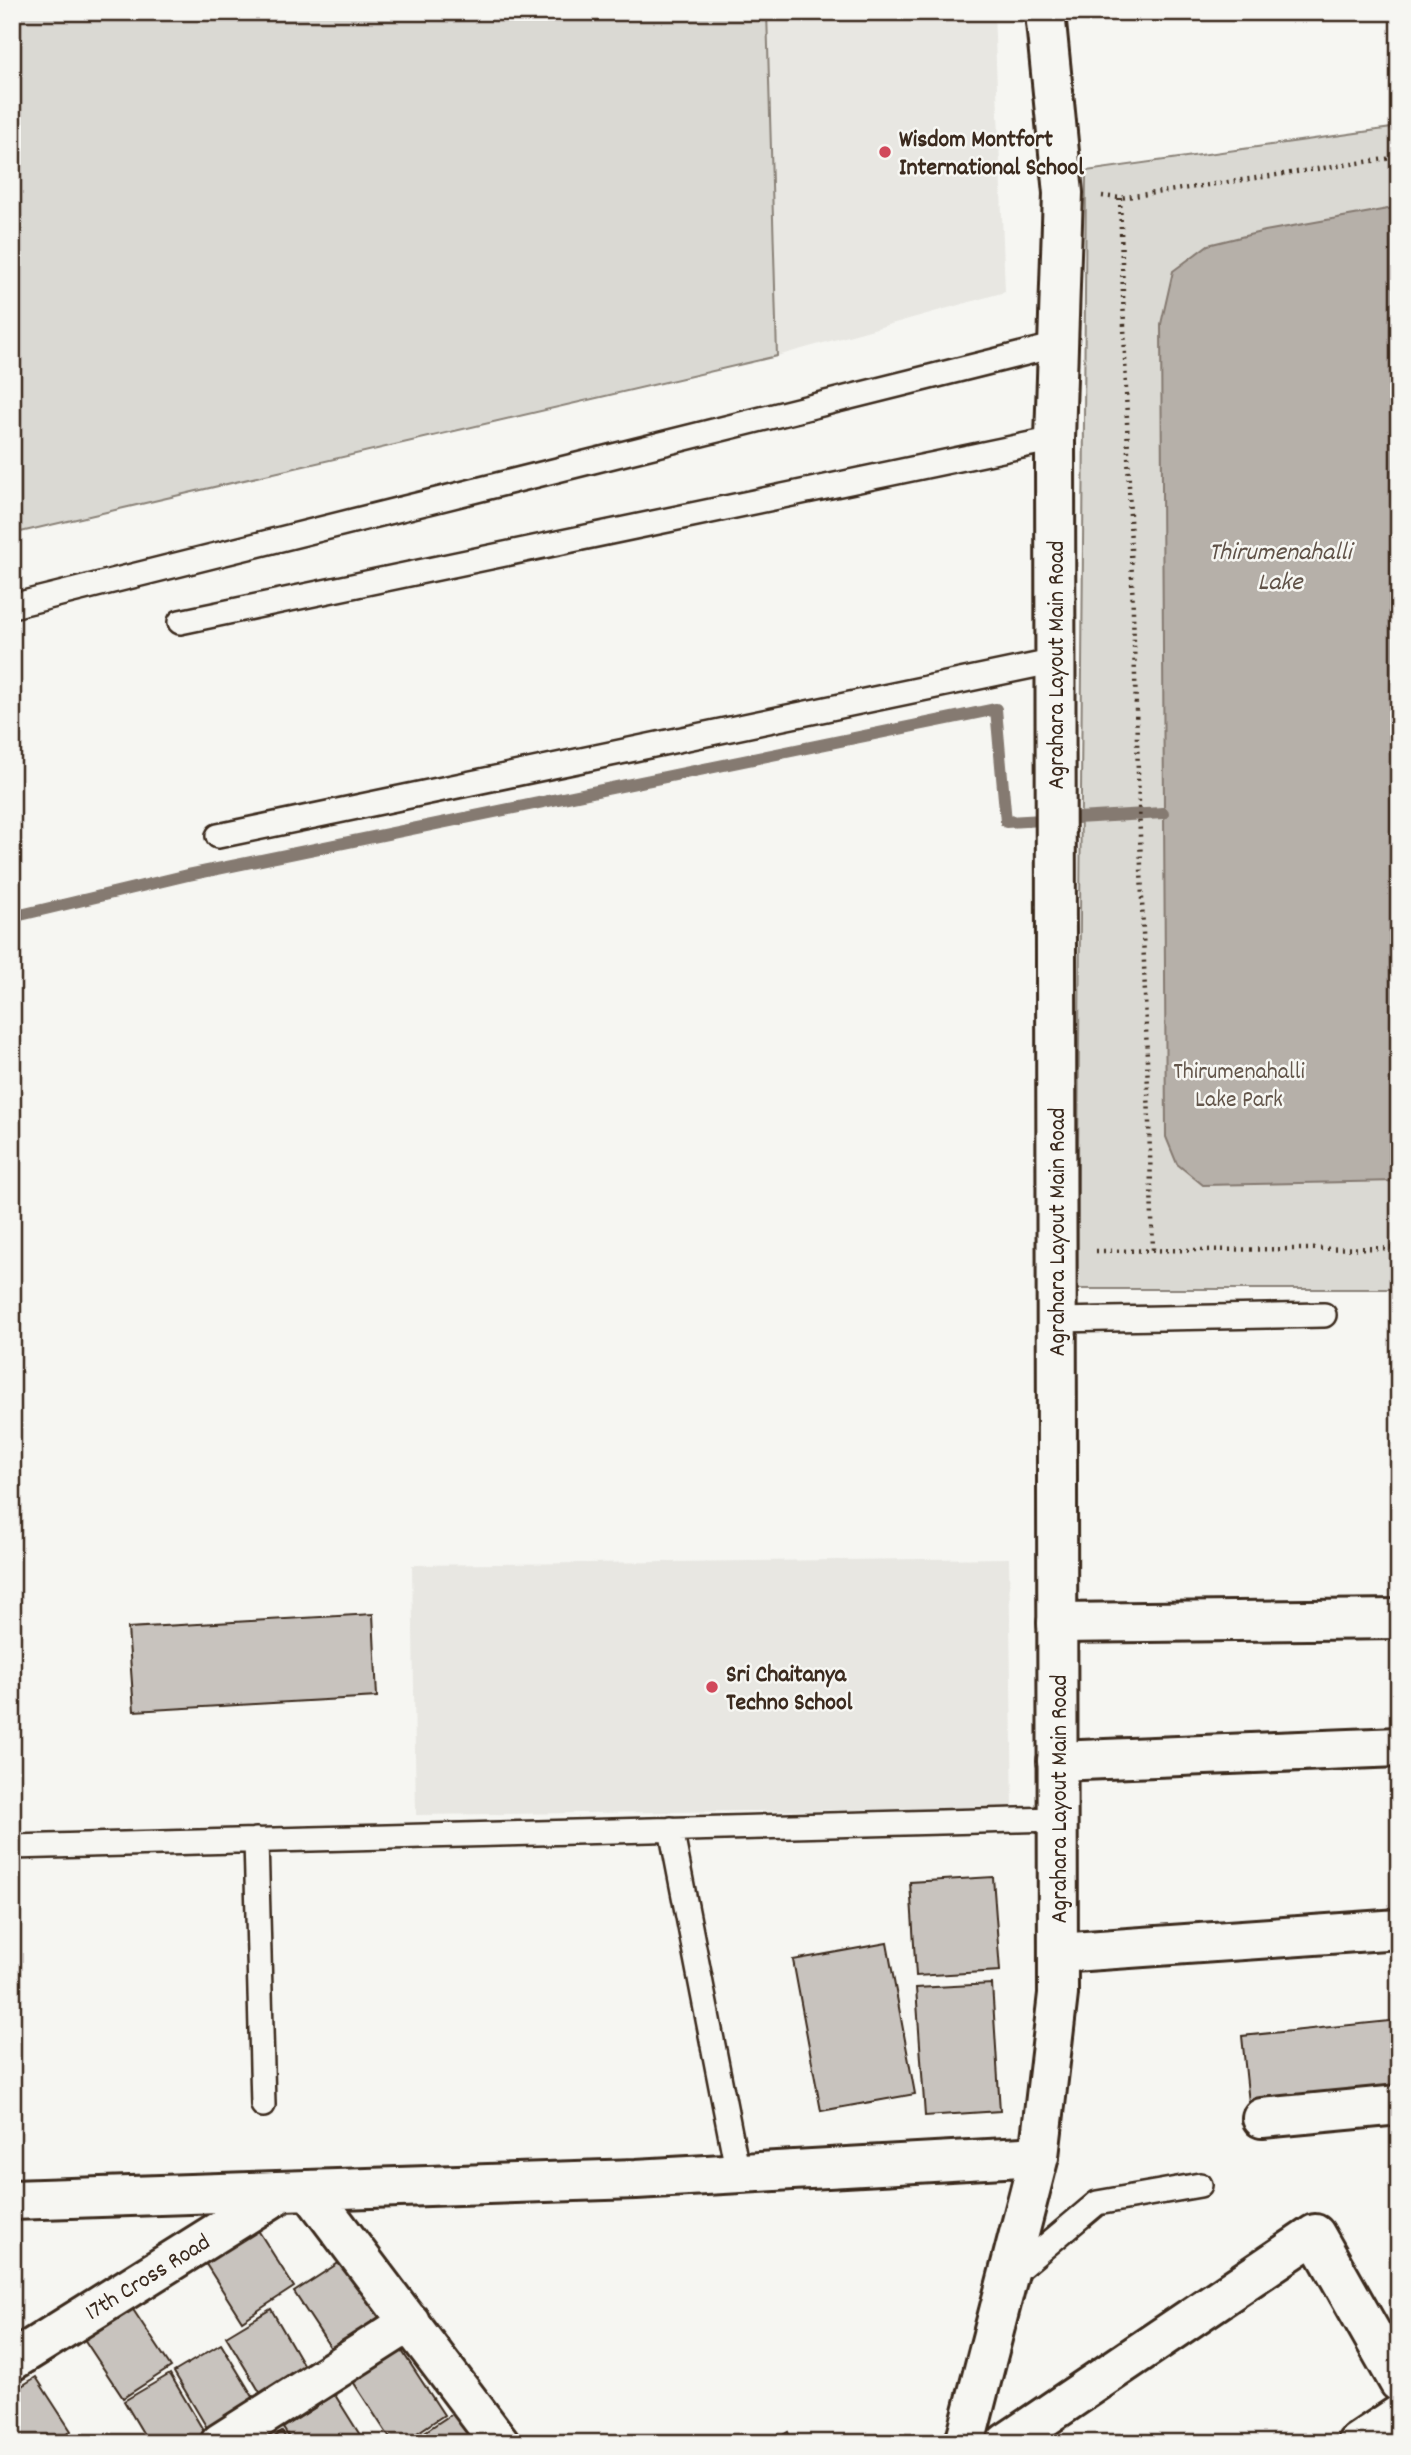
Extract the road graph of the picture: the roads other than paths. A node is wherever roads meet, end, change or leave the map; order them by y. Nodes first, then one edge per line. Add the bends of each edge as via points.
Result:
1 (1045, 12) edge
2 (1058, 345) junction
3 (1055, 439) junction
4 (12, 606) edge
5 (180, 622) dead end
6 (1056, 661) junction
7 (218, 836) dead end
8 (1324, 1315) dead end
9 (1056, 1320) junction
10 (1399, 1619) edge
11 (1057, 1623) junction
12 (1399, 1747) edge
13 (1057, 1761) junction
14 (1058, 1819) junction
15 (671, 1829) junction
16 (256, 1840) junction
17 (12, 1847) edge
18 (1399, 1929) edge
19 (1058, 1953) junction
20 (263, 2105) dead end
21 (1399, 2105) edge
22 (1262, 2118) dead end
23 (1039, 2156) junction
24 (738, 2174) junction
25 (1200, 2185) dead end
26 (296, 2191) junction
27 (12, 2200) edge
28 (1007, 2278) junction
29 (410, 2322) junction
30 (12, 2361) edge
31 (1399, 2382) edge
32 (1399, 2415) edge
33 (220, 2443) edge
34 (500, 2443) edge
35 (965, 2443) edge
36 (1006, 2443) edge
37 (1356, 2443) edge

1 - 2 street, Agrahara Layout Main Road via 1063,193
2 - 3 street, Agrahara Layout Main Road
2 - 4 lane
3 - 5 lane
3 - 6 street, Agrahara Layout Main Road
6 - 7 lane
6 - 9 street, Agrahara Layout Main Road
8 - 9 lane
9 - 11 street, Agrahara Layout Main Road
10 - 11 street
11 - 13 street, Agrahara Layout Main Road
12 - 13 street
13 - 14 street, Agrahara Layout Main Road
14 - 15 lane
14 - 19 street, Agrahara Layout Main Road
15 - 16 lane
15 - 24 lane
16 - 17 lane
16 - 20 lane
18 - 19 street
19 - 23 street, Agrahara Layout Main Road via 1058,1994
21 - 22 street
23 - 24 street
23 - 28 street, Agrahara Layout Main Road
24 - 26 street
25 - 28 lane via 1097,2203
26 - 27 street
26 - 29 street
26 - 30 street, 17th Cross Road
28 - 35 street, Agrahara Layout Main Road
29 - 33 street
29 - 34 street
31 - 36 street via 1315,2234
32 - 37 street

